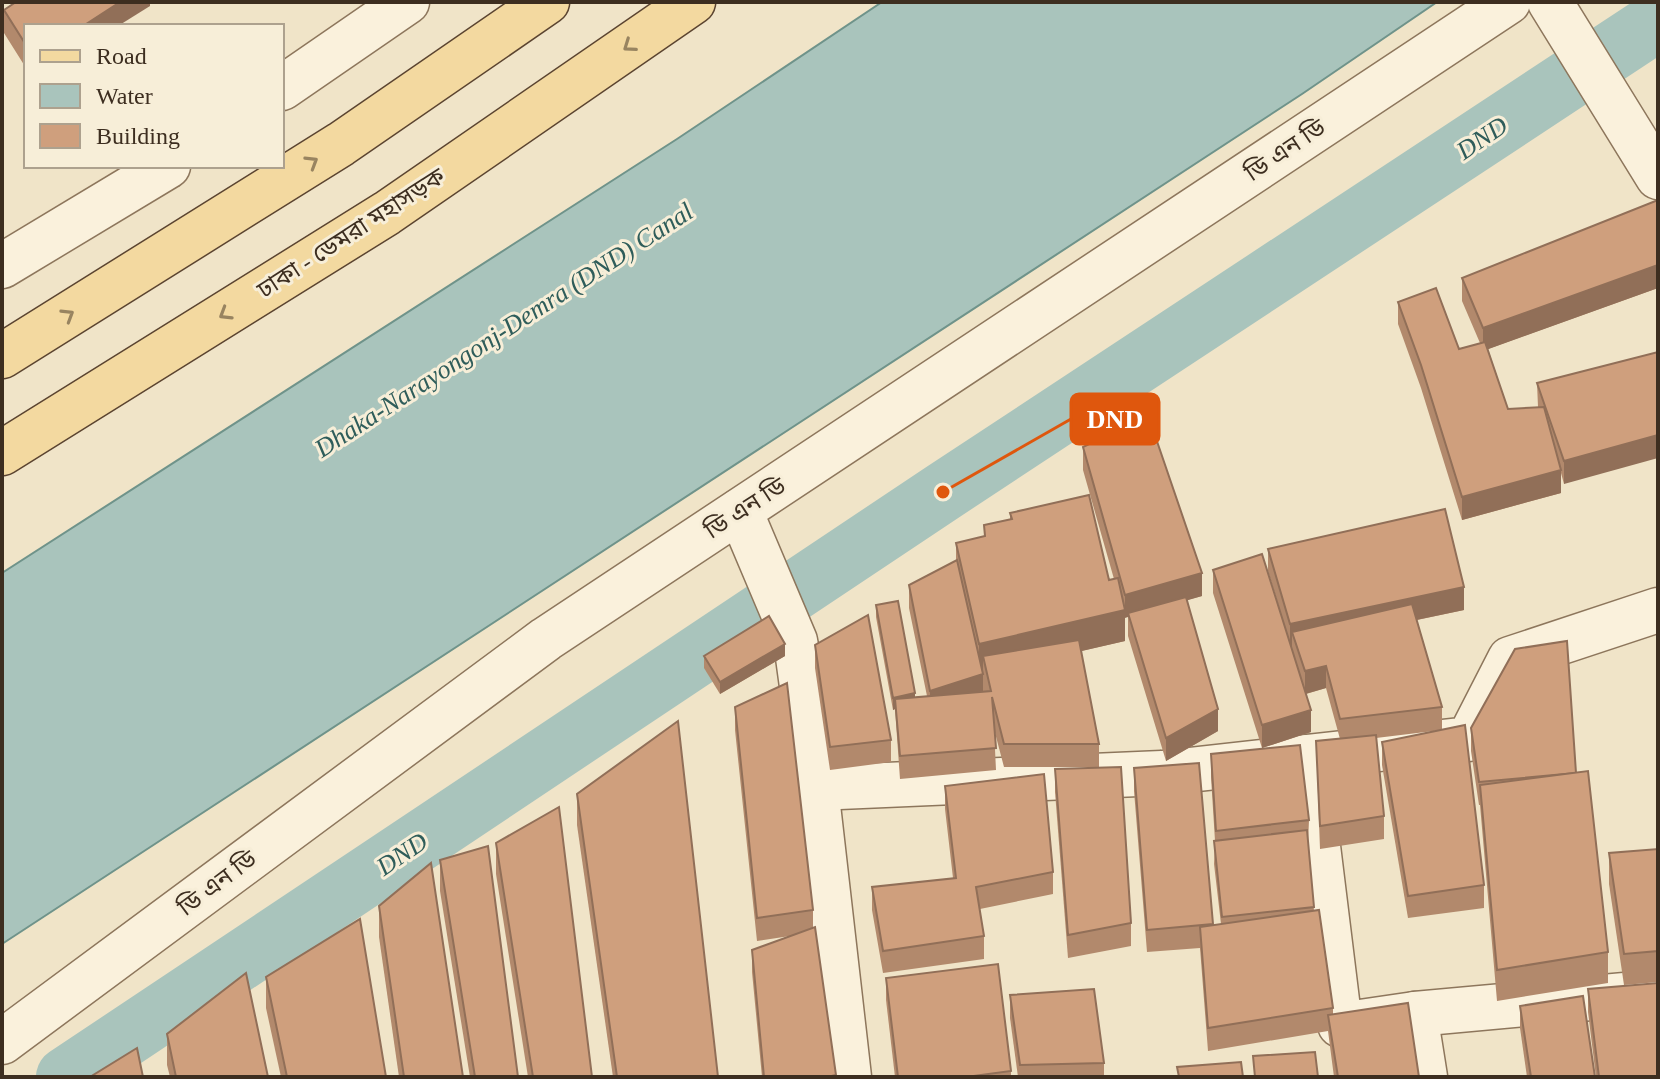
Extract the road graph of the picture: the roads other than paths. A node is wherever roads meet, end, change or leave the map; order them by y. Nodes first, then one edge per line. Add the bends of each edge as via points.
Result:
1 (407, 2) edge
2 (547, 2) edge
3 (693, 2) edge
4 (1508, 2) edge
5 (1550, 2) edge
6 (284, 87) edge
7 (165, 168) edge
8 (1658, 177) edge
9 (2, 266) edge
10 (2, 356) edge
11 (2, 453) edge
12 (740, 511) junction
13 (1658, 610) edge
14 (1307, 757) junction
15 (816, 788) junction
16 (1658, 992) edge
17 (1415, 1014) junction
18 (2, 1042) edge
19 (849, 1077) edge
20 (1425, 1077) edge

1 - 6 street
10 -> 2 main road via 341,144
3 -> 11 main road, ঢাকা - ডেমরা মহাসড়ক via 387,213
4 - 12 street, ডি এন ডি
5 - 8 street
7 - 9 street
12 - 15 street via 795,641
12 - 18 street, ডি এন ডি via 546,639
13 - 14 street via 1510,659 1469,739
14 - 15 street via 1162,773
14 - 17 street via 1340,1025
15 - 19 street
16 - 17 street
17 - 20 street

